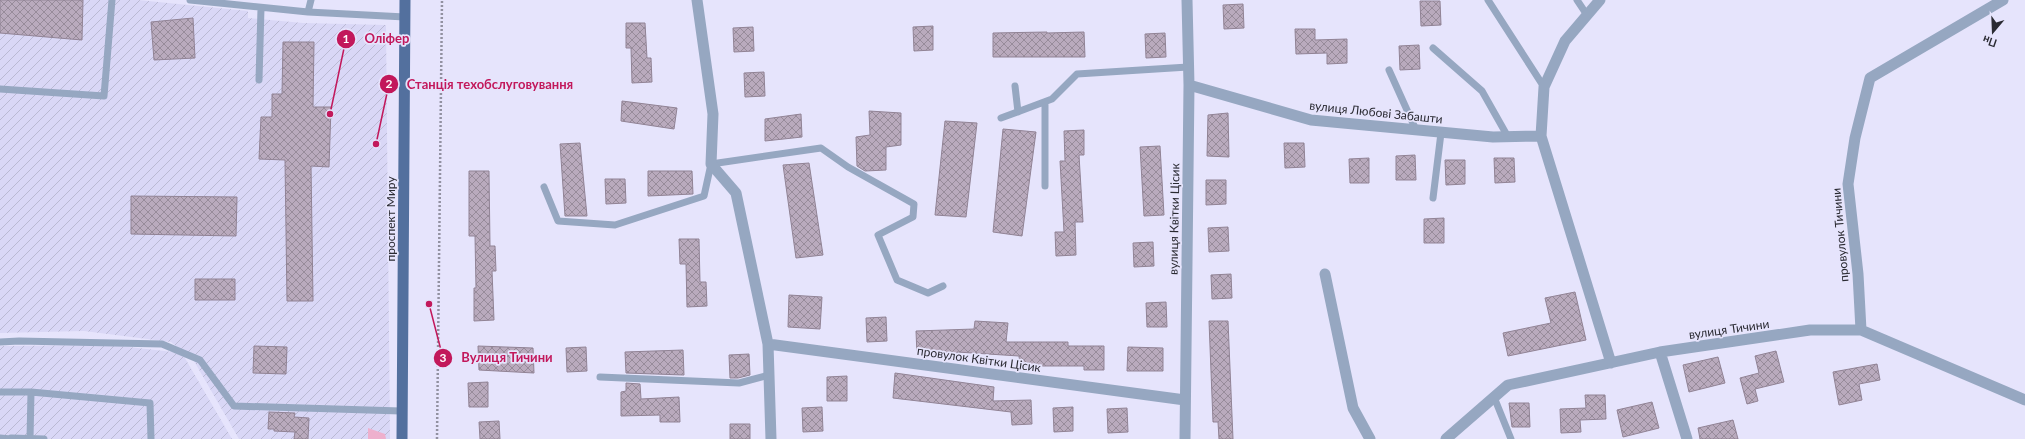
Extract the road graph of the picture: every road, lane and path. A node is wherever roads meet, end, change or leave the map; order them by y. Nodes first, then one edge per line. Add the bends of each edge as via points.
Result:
1 (112, 0) edge
2 (190, 0) edge
3 (311, 0) edge
4 (405, 0) edge
5 (442, 0) edge
6 (697, 0) edge
7 (1187, 0) edge
8 (1488, 0) edge
9 (1577, 0) edge
10 (1600, 0) edge
11 (2003, 0) edge
12 (261, 8) junction
13 (308, 12) junction
14 (1587, 15) junction
15 (405, 17) junction
16 (1433, 48) dead end
17 (1188, 67) junction
18 (1389, 70) dead end
19 (259, 80) dead end
20 (1189, 85) junction
21 (1015, 86) dead end
22 (1544, 87) junction
23 (0, 89) edge
24 (1045, 102) junction
25 (1018, 112) junction
26 (1001, 118) dead end
27 (1416, 130) junction
28 (1441, 133) junction
29 (1541, 136) junction
30 (1508, 137) junction
31 (711, 164) junction
32 (1045, 186) dead end
33 (544, 187) dead end
34 (1433, 198) dead end
35 (1325, 274) dead end
36 (943, 286) dead end
37 (1861, 330) junction
38 (0, 342) edge
39 (768, 344) junction
40 (1660, 352) junction
41 (1611, 363) junction
42 (769, 375) junction
43 (600, 377) dead end
44 (0, 392) edge
45 (32, 392) junction
46 (1494, 397) junction
47 (1185, 400) junction
48 (2025, 400) edge
49 (402, 410) junction
50 (0, 438) edge
51 (11, 439) edge
52 (30, 439) edge
53 (44, 439) edge
54 (151, 439) edge
55 (402, 439) edge
56 (437, 439) edge
57 (771, 439) edge
58 (1185, 439) edge
59 (1370, 439) edge
60 (1446, 439) edge
61 (1511, 439) edge
62 (1687, 439) edge

1 - 23 lane via 104,96
2 - 12 lane
3 - 13 lane
4 - 15 main road, проспект Миру
5 - 56 path
6 - 31 street via 713,114
7 - 17 street, вулиця Квітки Цісик
8 - 22 lane
9 - 14 lane
10 - 14 street
11 - 37 street, провулок Тичини via 1870,78 1855,138 1848,184
12 - 13 lane
12 - 19 lane
13 - 15 lane
14 - 22 street via 1565,41
15 - 49 main road, проспект Миру
16 - 30 lane via 1482,91
17 - 20 street, вулиця Квітки Цісик
17 - 24 lane via 1077,74 1052,99
18 - 27 lane
20 - 27 street, вулиця Любові Забашти via 1311,120
20 - 47 street, вулиця Квітки Цісик
21 - 25 lane
22 - 29 street
24 - 25 lane
24 - 32 lane
25 - 26 lane
27 - 28 street, вулиця Любові Забашти
28 - 30 street, вулиця Любові Забашти
28 - 34 lane
29 - 30 street, вулиця Любові Забашти
29 - 41 street
31 - 33 lane via 704,196 615,225 558,221
31 - 36 lane via 821,148 848,167 914,204 913,217 878,235 897,280 928,293
31 - 39 street via 736,193
35 - 59 street via 1353,408
37 - 40 street, вулиця Тичини via 1810,330
37 - 48 street, вулиця Тичини
38 - 49 lane via 162,344 200,360 234,406
39 - 42 street
39 - 47 street, провулок Квітки Цісик
40 - 41 street, вулиця Тичини
40 - 62 street
41 - 46 street, вулиця Тичини via 1508,385
42 - 43 lane via 739,383
42 - 57 street
44 - 45 lane
45 - 52 lane
45 - 54 lane via 150,403
46 - 60 street, вулиця Тичини
46 - 61 lane
47 - 58 street, вулиця Квітки Цісик
49 - 55 main road, проспект Миру
50 - 51 lane
51 - 52 lane
52 - 53 lane

